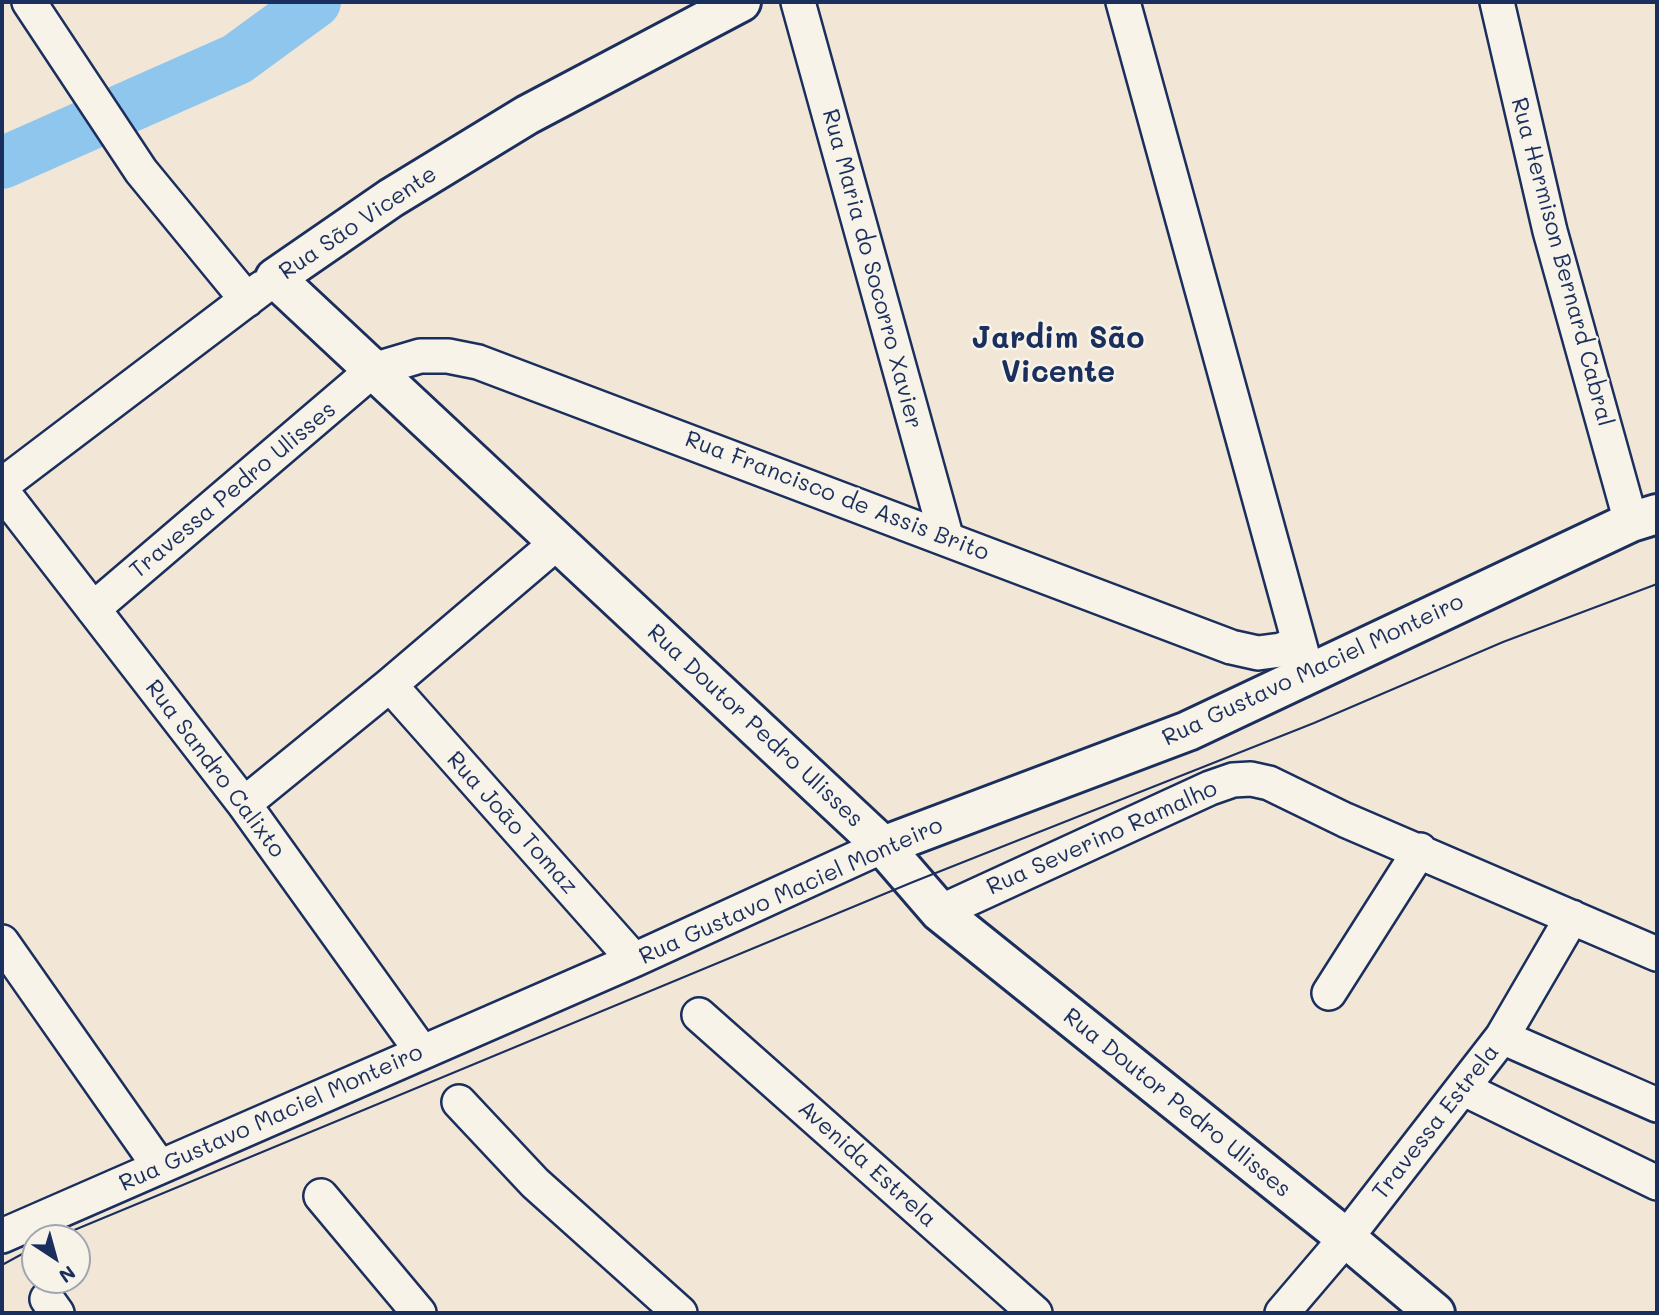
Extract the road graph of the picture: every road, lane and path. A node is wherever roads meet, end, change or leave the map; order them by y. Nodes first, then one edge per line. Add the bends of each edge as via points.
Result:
1 (29, 2) edge
2 (741, 2) edge
3 (798, 2) edge
4 (1123, 2) edge
5 (1497, 2) edge
6 (261, 289) junction
7 (373, 370) junction
8 (2, 485) edge
9 (2, 491) edge
10 (1644, 518) edge
11 (946, 536) junction
12 (559, 541) junction
13 (93, 609) junction
14 (1303, 659) junction
15 (390, 685) junction
16 (244, 804) junction
17 (883, 846) junction
18 (1420, 850) junction
19 (940, 912) junction
20 (1572, 917) junction
21 (2, 942) edge
22 (1657, 954) edge
23 (634, 960) junction
24 (1329, 993) dead end
25 (699, 1015) dead end
26 (1502, 1037) junction
27 (422, 1052) junction
28 (1464, 1089) junction
29 (459, 1102) dead end
30 (1657, 1105) edge
31 (159, 1166) junction
32 (1657, 1183) edge
33 (321, 1196) dead end
34 (2, 1236) edge
35 (1346, 1238) junction
36 (419, 1313) edge
37 (680, 1313) edge
38 (1035, 1313) edge
39 (1282, 1313) edge
40 (1435, 1313) edge

1 - 6 street via 141,171
2 - 6 street, Rua São Vicente via 527,115 391,198
3 - 11 street, Rua Maria do Socorro Xavier
4 - 14 street
5 - 10 street, Rua Hermison Bernard Cabral via 1550,232
6 - 7 street, Rua Doutor Pedro Ulisses
6 - 8 street, Rua São Vicente
7 - 11 street, Rua Francisco de Assis Brito via 420,356 478,362
7 - 12 street, Rua Doutor Pedro Ulisses
7 - 13 street, Travessa Pedro Ulisses
9 - 13 street, Rua Sandro Calixto
10 - 14 street, Rua Gustavo Maciel Monteiro
11 - 14 street, Rua Francisco de Assis Brito via 1080,592 1231,647 1258,653 1281,650
12 - 15 street
12 - 17 street, Rua Doutor Pedro Ulisses
13 - 16 street, Rua Sandro Calixto
14 - 17 street, Rua Gustavo Maciel Monteiro via 1188,731
15 - 16 street
15 - 23 street, Rua João Tomaz
16 - 27 street, Rua Sandro Calixto
17 - 19 street, Rua Doutor Pedro Ulisses
17 - 23 street, Rua Gustavo Maciel Monteiro
18 - 19 street, Rua Severino Ramalho via 1269,783 1233,780
18 - 20 street, Rua Severino Ramalho
18 - 24 street
19 - 35 street, Rua Doutor Pedro Ulisses
20 - 22 street, Rua Severino Ramalho
20 - 26 street, Travessa Estrela
21 - 31 street
23 - 27 street, Rua Gustavo Maciel Monteiro
25 - 38 street, Avenida Estrela
26 - 28 street, Travessa Estrela
26 - 30 street
27 - 31 street, Rua Gustavo Maciel Monteiro
28 - 32 street
28 - 35 street, Travessa Estrela
29 - 37 street via 535,1183
31 - 34 street, Rua Gustavo Maciel Monteiro
33 - 36 street
35 - 39 street, Travessa Estrela
35 - 40 street, Rua Doutor Pedro Ulisses

